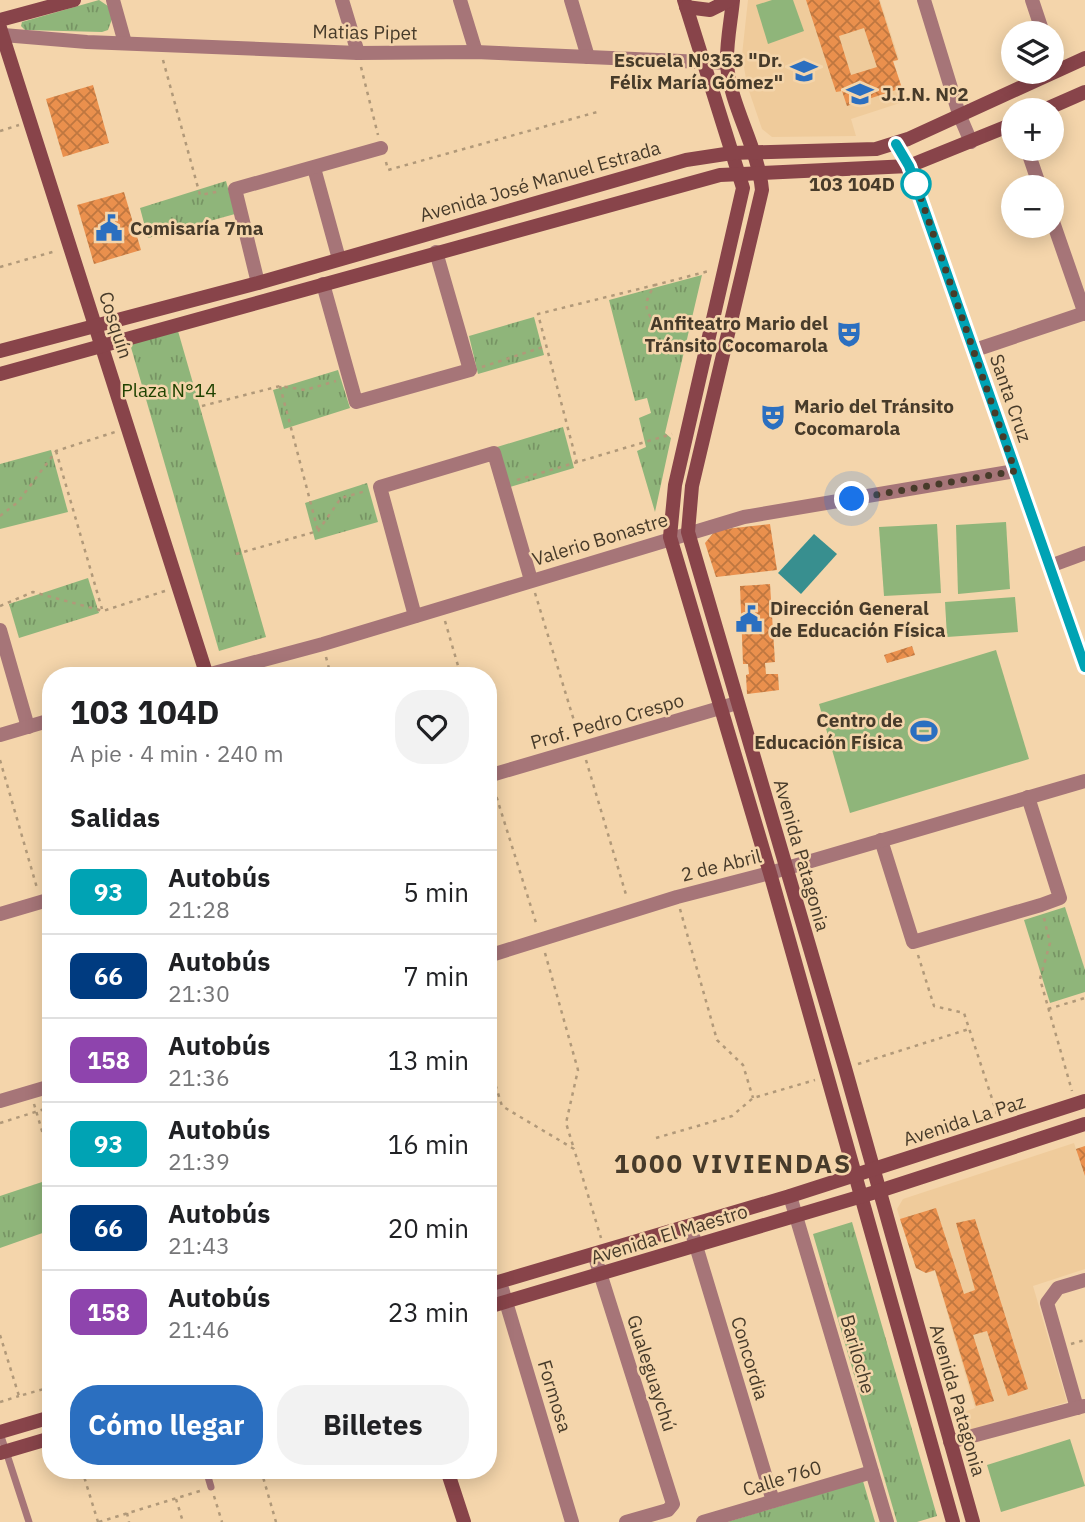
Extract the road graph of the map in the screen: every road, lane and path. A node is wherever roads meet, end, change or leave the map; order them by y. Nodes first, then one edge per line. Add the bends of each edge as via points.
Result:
1 (74, 0) edge
2 (113, 0) edge
3 (342, 0) edge
4 (460, 0) edge
5 (570, 0) edge
6 (732, 0) edge
7 (924, 0) edge
8 (1032, 0) edge
9 (685, 3) edge
10 (0, 20) edge
11 (1039, 21) edge
12 (1, 33) edge
13 (125, 43) junction
14 (159, 43) junction
15 (476, 52) junction
16 (358, 53) junction
17 (588, 57) junction
18 (1085, 58) edge
19 (705, 63) junction
20 (727, 63) junction
21 (1064, 63) edge
22 (1018, 84) edge
23 (1085, 92) edge
24 (1064, 101) edge
25 (597, 112) dead end
26 (959, 114) junction
27 (29, 122) junction
28 (1001, 129) edge
29 (0, 131) edge
30 (971, 142) junction
31 (896, 144) junction
32 (382, 148) junction
33 (732, 153) junction
34 (753, 153) junction
35 (909, 166) junction
36 (314, 168) junction
37 (740, 173) junction
38 (760, 173) junction
39 (235, 189) junction
40 (1059, 238) edge
41 (69, 247) junction
42 (436, 252) junction
43 (339, 259) junction
44 (0, 267) edge
45 (726, 267) junction
46 (258, 283) junction
47 (323, 284) junction
48 (655, 285) junction
49 (1085, 314) edge
50 (96, 325) junction
51 (712, 325) junction
52 (103, 346) junction
53 (546, 346) junction
54 (975, 350) junction
55 (0, 351) edge
56 (470, 370) junction
57 (0, 374) edge
58 (349, 377) junction
59 (280, 386) junction
60 (202, 406) dead end
61 (129, 428) junction
62 (688, 429) junction
63 (55, 451) junction
64 (577, 463) junction
65 (1015, 471) junction
66 (503, 484) junction
67 (380, 487) junction
68 (0, 516) edge
69 (318, 531) junction
70 (688, 532) junction
71 (670, 537) junction
72 (1085, 553) edge
73 (236, 554) dead end
74 (1050, 566) junction
75 (531, 580) junction
76 (177, 586) junction
77 (0, 606) edge
78 (442, 608) junction
79 (103, 611) junction
80 (415, 615) junction
81 (0, 630) edge
82 (323, 644) junction
83 (202, 667) edge
84 (235, 667) edge
85 (329, 667) edge
86 (458, 667) edge
87 (1085, 667) edge
88 (737, 703) junction
89 (719, 708) junction
90 (42, 723) edge
91 (28, 727) junction
92 (0, 735) edge
93 (0, 760) edge
94 (497, 774) edge
95 (1085, 781) edge
96 (1028, 797) junction
97 (497, 801) edge
98 (881, 840) junction
99 (785, 867) junction
100 (770, 873) junction
101 (42, 889) edge
102 (677, 897) junction
103 (42, 902) edge
104 (1041, 905) junction
105 (0, 915) edge
106 (541, 938) junction
107 (913, 942) junction
108 (497, 953) edge
109 (1085, 998) edge
110 (1048, 1009) junction
111 (969, 1029) junction
112 (845, 1068) junction
113 (828, 1076) junction
114 (42, 1089) edge
115 (497, 1090) edge
116 (30, 1092) junction
117 (753, 1098) junction
118 (0, 1101) edge
119 (1081, 1102) edge
120 (42, 1110) edge
121 (36, 1112) junction
122 (0, 1123) edge
123 (1085, 1124) edge
124 (1001, 1128) junction
125 (42, 1132) edge
126 (656, 1138) dead end
127 (574, 1149) junction
128 (873, 1169) junction
129 (855, 1174) junction
130 (879, 1191) junction
131 (790, 1196) junction
132 (861, 1196) junction
133 (797, 1216) junction
134 (690, 1226) junction
135 (697, 1247) junction
136 (599, 1252) junction
137 (600, 1275) junction
138 (1085, 1280) edge
139 (497, 1283) edge
140 (497, 1288) edge
141 (507, 1302) junction
142 (497, 1305) edge
143 (0, 1335) edge
144 (42, 1390) edge
145 (19, 1396) junction
146 (0, 1402) edge
147 (1081, 1407) edge
148 (42, 1420) edge
149 (0, 1432) edge
150 (42, 1441) edge
151 (950, 1442) junction
152 (3, 1452) edge
153 (872, 1472) junction
154 (85, 1479) edge
155 (208, 1479) edge
156 (264, 1479) edge
157 (450, 1479) edge
158 (211, 1488) junction
159 (176, 1499) junction
160 (773, 1501) junction
161 (672, 1512) edge
162 (127, 1513) junction
163 (29, 1522) edge
164 (98, 1522) edge
165 (129, 1522) edge
166 (183, 1522) edge
167 (222, 1522) edge
168 (276, 1522) edge
169 (464, 1522) edge
170 (572, 1522) edge
171 (626, 1522) edge
172 (703, 1522) edge
173 (887, 1522) edge
174 (953, 1522) edge
175 (970, 1522) edge

1 - 10 main road
2 - 13 street
3 - 16 street
4 - 15 street
5 - 17 street
6 - 9 main road via 710,10
6 - 20 main road
7 - 26 street
8 - 11 street
9 - 19 main road, Avenida Patagonia
12 - 13 street, Matias Pipet
12 - 27 main road, Cosquín
13 - 14 street, Matias Pipet
14 - 16 street, Matias Pipet
14 - 39 path via 200,195
15 - 16 street, Matias Pipet
15 - 17 street, Matias Pipet
16 - 32 path
17 - 19 street, Matias Pipet
18 - 21 main road, Avenida José Manuel Estrada
19 - 20 street, Matias Pipet
19 - 33 main road, Avenida Patagonia
20 - 34 main road, Avenida Patagonia
22 - 26 main road, Avenida José Manuel Estrada
23 - 24 main road
25 - 32 path via 388,170
26 - 30 street
26 - 31 main road, Avenida José Manuel Estrada
27 - 29 path
27 - 41 main road, Cosquín
28 - 30 main road, Avenida José Manuel Estrada
30 - 35 main road, Avenida José Manuel Estrada
31 - 34 main road, Avenida José Manuel Estrada via 855,151
31 - 35 main road, Santa Cruz
32 - 36 street
33 - 34 main road, Avenida José Manuel Estrada
33 - 37 main road, Avenida Patagonia
33 - 43 main road, Avenida José Manuel Estrada via 686,160
34 - 38 main road, Avenida Patagonia
35 - 38 main road, Avenida José Manuel Estrada
35 - 54 main road, Santa Cruz
36 - 39 street
36 - 43 street
37 - 38 main road, Avenida José Manuel Estrada
37 - 42 main road, Avenida José Manuel Estrada
37 - 45 main road, Avenida Patagonia via 743,188
38 - 70 main road, Avenida Patagonia via 762,190 692,486
39 - 46 street
40 - 49 street
41 - 44 path
41 - 50 main road, Cosquín
42 - 47 main road, Avenida José Manuel Estrada
42 - 56 street
43 - 46 main road, Avenida José Manuel Estrada
45 - 48 path
45 - 51 main road, Avenida Patagonia
46 - 50 main road, Avenida José Manuel Estrada
47 - 52 main road, Avenida José Manuel Estrada
47 - 58 street
48 - 51 path via 646,299 647,313 654,322
48 - 53 path via 538,314
49 - 54 street
50 - 52 main road, Cosquín
50 - 55 main road, Avenida José Manuel Estrada
51 - 62 main road, Avenida Patagonia
52 - 57 main road, Avenida José Manuel Estrada
52 - 61 main road, Cosquín
53 - 56 path
53 - 64 path
54 - 65 main road, Santa Cruz
56 - 58 street via 356,402
58 - 59 path via 306,390
59 - 60 path
59 - 69 path
61 - 63 path
61 - 76 main road, Cosquín
62 - 64 path
62 - 71 main road, Avenida Patagonia via 675,485
63 - 68 path via 18,502
63 - 79 path
64 - 66 path
65 - 70 street, Valerio Bonastre via 744,517
65 - 74 main road, Santa Cruz
66 - 67 street via 494,453
66 - 75 street
67 - 69 path via 341,498
67 - 80 street
69 - 73 path
70 - 71 street, Valerio Bonastre
70 - 88 main road, Avenida Patagonia
71 - 75 street, Valerio Bonastre
71 - 89 main road, Avenida Patagonia
72 - 74 street
74 - 87 main road, Santa Cruz
75 - 78 street, Valerio Bonastre
76 - 79 path
76 - 83 main road, Cosquín
77 - 79 path via 33,592
78 - 80 street, Valerio Bonastre
78 - 86 path
80 - 82 street, Valerio Bonastre
81 - 91 street
82 - 84 street, Valerio Bonastre
82 - 85 path
88 - 89 street, Prof. Pedro Crespo
88 - 99 main road, Avenida Patagonia
89 - 94 street, Prof. Pedro Crespo
89 - 100 main road, Avenida Patagonia
90 - 91 street
91 - 92 street
93 - 101 path
95 - 96 street, 2 de Abril
96 - 98 street, 2 de Abril
96 - 104 street via 1060,898
97 - 106 path
98 - 99 street, 2 de Abril
98 - 107 street
99 - 100 street, 2 de Abril
99 - 112 main road, Avenida Patagonia
100 - 102 street, 2 de Abril
100 - 113 main road, Avenida Patagonia
102 - 106 street, 2 de Abril
102 - 117 path via 717,1040 743,1065
103 - 105 street
104 - 107 street
104 - 110 path via 1050,943 1040,979
106 - 108 street, 2 de Abril
106 - 127 path via 578,1070 566,1123
107 - 111 path via 934,1006 964,1013
109 - 110 path
110 - 119 path
111 - 112 path
111 - 124 path
112 - 128 main road, Avenida Patagonia
113 - 117 path
113 - 129 main road, Avenida Patagonia
114 - 116 street
115 - 127 path via 502,1106
116 - 118 street
116 - 121 path
117 - 126 path via 732,1116
119 - 124 main road, Avenida La Paz
120 - 121 path
121 - 122 path
121 - 125 path
123 - 130 main road
124 - 128 main road, Avenida La Paz
127 - 136 path
128 - 129 main road, Avenida La Paz
128 - 130 main road, Avenida Patagonia
129 - 131 main road, Avenida El Maestro
129 - 132 main road, Avenida Patagonia
130 - 132 main road
130 - 151 main road, Avenida Patagonia
131 - 133 street, Bariloche
131 - 134 main road, Avenida El Maestro
132 - 133 main road, Avenida El Maestro
132 - 174 main road, Avenida Patagonia
133 - 135 main road, Avenida El Maestro
133 - 153 street, Bariloche
134 - 135 street, Concordia
134 - 136 main road, Avenida El Maestro
135 - 137 main road, Avenida El Maestro
135 - 160 street, Concordia
136 - 137 street, Gualeguaychú
136 - 139 main road, Avenida El Maestro
137 - 141 main road, Avenida El Maestro
137 - 161 street, Gualeguaychú
138 - 147 street via 1058,1288 1047,1303
140 - 141 street, Formosa
141 - 142 main road, Avenida El Maestro
141 - 170 street, Formosa
143 - 145 path
144 - 145 path
145 - 146 path
147 - 151 street
148 - 149 main road
149 - 152 lane
150 - 152 main road
151 - 175 main road, Avenida Patagonia
152 - 163 lane
153 - 160 street, Calle 760
153 - 173 street, Bariloche
154 - 164 path
155 - 158 lane
156 - 168 path
157 - 169 main road
158 - 159 path
158 - 167 path
159 - 162 path
159 - 166 path
160 - 172 street, Calle 760
161 - 171 street
162 - 164 path
162 - 165 path

